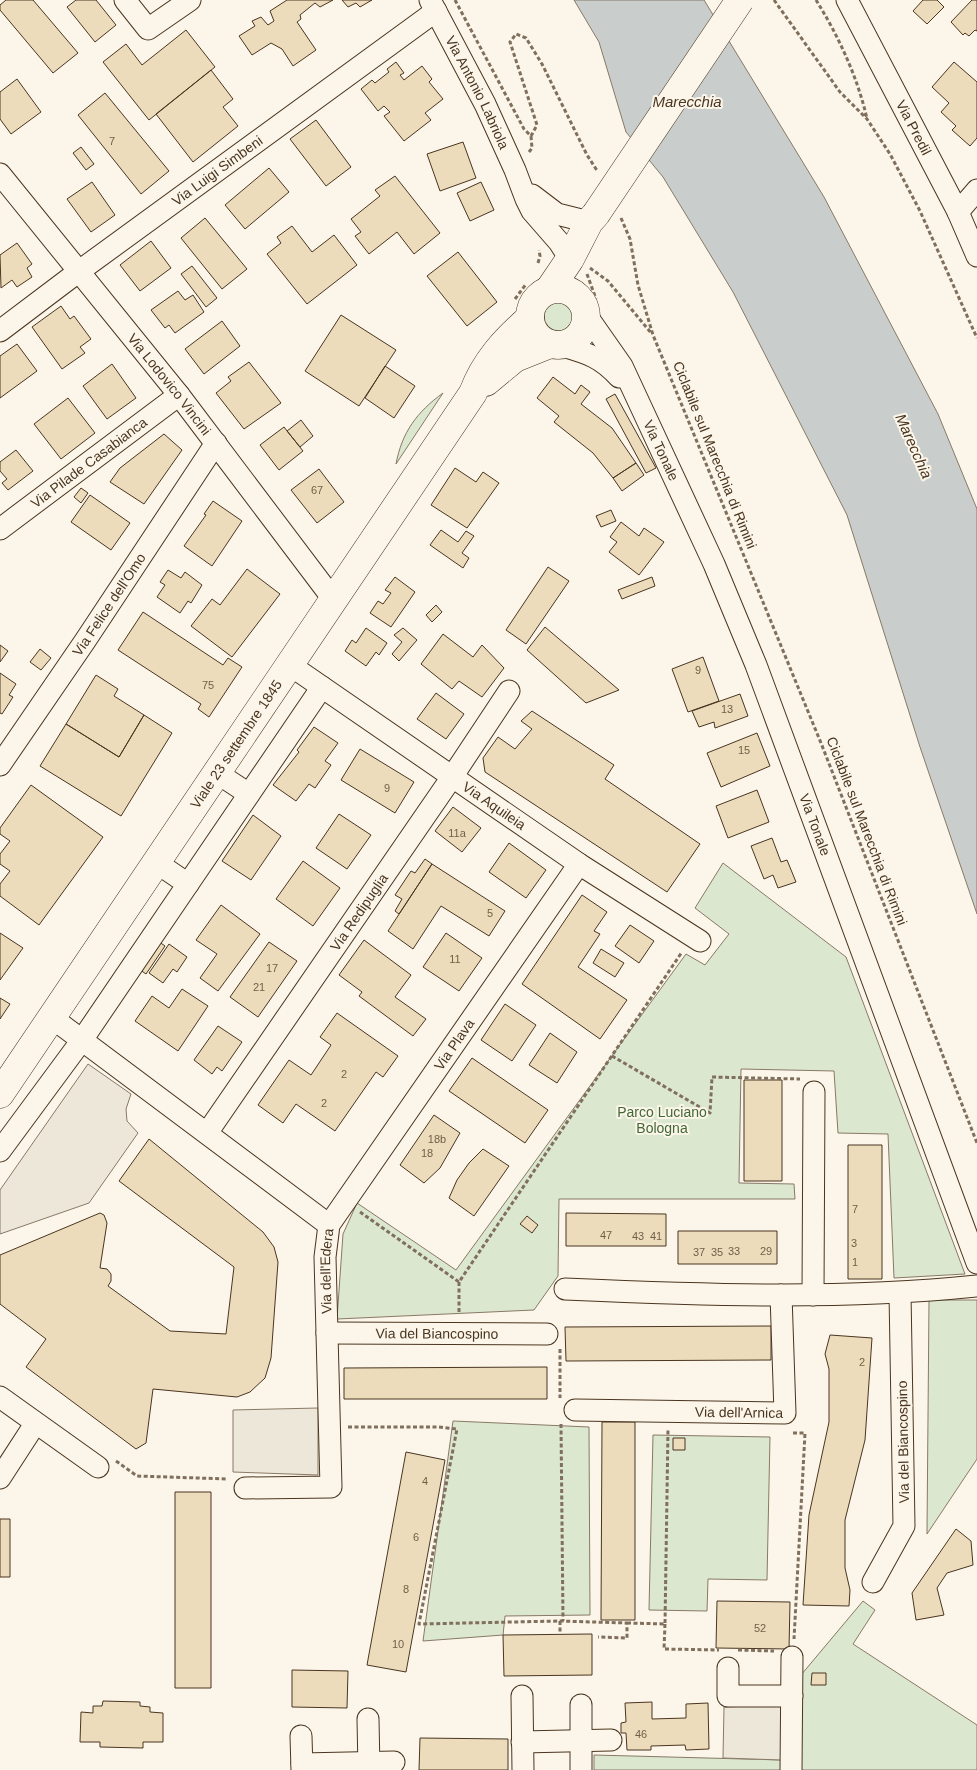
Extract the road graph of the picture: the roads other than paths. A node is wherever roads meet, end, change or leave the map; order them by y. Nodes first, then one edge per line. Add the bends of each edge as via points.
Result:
1 (125, 0) edge
2 (190, 0) edge
3 (740, 0) edge
4 (847, 0) edge
5 (433, 6) edge
6 (0, 174) edge
7 (522, 186) junction
8 (977, 190) edge
9 (958, 212) junction
10 (601, 216) junction
11 (977, 256) edge
12 (578, 263) junction
13 (78, 272) junction
14 (549, 290) junction
15 (589, 308) junction
16 (530, 318) junction
17 (0, 331) edge
18 (554, 345) junction
19 (473, 393) junction
20 (635, 393) junction
21 (178, 395) junction
22 (216, 443) junction
23 (0, 529) edge
24 (333, 599) junction
25 (290, 665) junction
26 (322, 687) junction
27 (509, 691) dead end
28 (0, 766) edge
29 (217, 773) junction
30 (452, 777) junction
31 (250, 794) junction
32 (156, 863) junction
33 (579, 864) junction
34 (188, 884) junction
35 (697, 938) road end
36 (52, 1017) junction
37 (82, 1040) junction
38 (814, 1092) road end
39 (0, 1094) edge
40 (207, 1133) junction
41 (0, 1151) edge
42 (329, 1225) junction
43 (977, 1263) edge
44 (977, 1286) edge
45 (566, 1289) dead end
46 (900, 1294) junction
47 (782, 1295) junction
48 (813, 1295) junction
49 (327, 1333) junction
50 (554, 1341) road end
51 (0, 1397) edge
52 (566, 1410) road end
53 (35, 1424) junction
54 (98, 1467) road end
55 (0, 1478) edge
56 (245, 1488) road end
57 (873, 1582) dead end
58 (790, 1650) road end
59 (728, 1656) road end
60 (522, 1696) dead end
61 (792, 1696) junction
62 (581, 1705) dead end
63 (368, 1719) dead end
64 (301, 1736) dead end
65 (612, 1740) dead end
66 (581, 1741) junction
67 (522, 1742) junction
68 (394, 1762) dead end
69 (369, 1766) edge
70 (302, 1767) edge
71 (523, 1770) edge
72 (581, 1770) edge
73 (790, 1770) edge

1 - 2 street via 148,29
3 - 10 main road, Viale 23 settembre 1845, bridge
4 - 9 street, Via Predil
5 - 7 street, Via Antonio Labriola via 485,104
5 - 13 street, Via Luigi Simbeni
6 - 13 street, Via Lodovico Vincini
7 - 10 street, Via Antonio Labriola via 557,214
7 - 12 street, Via Antonio Labriola via 532,211
8 - 9 street
9 - 11 street, Via Predil
10 - 12 main road, Viale 23 settembre 1845
10 - 15 main road, Viale 23 settembre 1845 via 584,243 580,264
12 - 14 main road, Viale 23 settembre 1845
13 - 17 street, Via Luigi Simbeni
13 - 21 street, Via Lodovico Vincini
14 - 15 main road via 566,290
14 - 16 main road, Viale 23 settembre 1845 via 535,300
15 - 18 main road, Viale 23 settembre 1845 via 586,325 576,340
15 - 20 street, Via Tonale
16 - 18 main road via 536,334
16 - 19 main road, Viale 23 settembre 1845 via 503,342 480,373
18 - 19 main road, Viale 23 settembre 1845 via 515,358
18 - 20 street, Via Tonale via 607,363
19 - 24 main road, Viale 23 settembre 1845
20 - 43 street, Via Tonale via 714,564 756,665
21 - 22 street, Via Lodovico Vincini
21 - 23 street, Via Pilade Casabianca
22 - 24 street, Via Lodovico Vincini
22 - 28 street, Via Felice dell'Omo
24 - 25 main road, Viale 23 settembre 1845
25 - 26 street, Via Aquileia
25 - 29 main road, Viale 23 settembre 1845
26 - 30 street, Via Aquileia
26 - 31 street
27 - 30 street, Via Redipuglia
29 - 31 street
29 - 32 main road, Viale 23 settembre 1845
30 - 33 street, Via Aquileia
30 - 40 street, Via Redipuglia
31 - 34 street
32 - 34 street
32 - 36 main road, Viale 23 settembre 1845
33 - 35 street, Via Aquileia
33 - 42 street, Via Plava
34 - 37 street
36 - 37 street, Via dell'Edera
36 - 39 main road, Viale 23 settembre 1845
37 - 40 street, Via dell'Edera
37 - 41 street
38 - 48 street
40 - 42 street, Via dell'Edera
42 - 49 street, Via dell'Edera
44 - 46 street
45 - 47 street
46 - 48 street
46 - 57 street, Via del Biancospino via 904,1526
47 - 48 street
47 - 52 street, Via dell'Arnica via 785,1413
49 - 50 street, Via del Biancospino via 460,1334
49 - 56 street, Via dell'Edera via 331,1487
51 - 53 street
53 - 54 street
53 - 55 street
58 - 61 street
59 - 61 street via 728,1696
60 - 67 street
61 - 73 street
62 - 66 street
63 - 69 street
64 - 70 street
65 - 66 street
66 - 67 street
66 - 72 street
67 - 71 street
68 - 69 street
69 - 70 street

